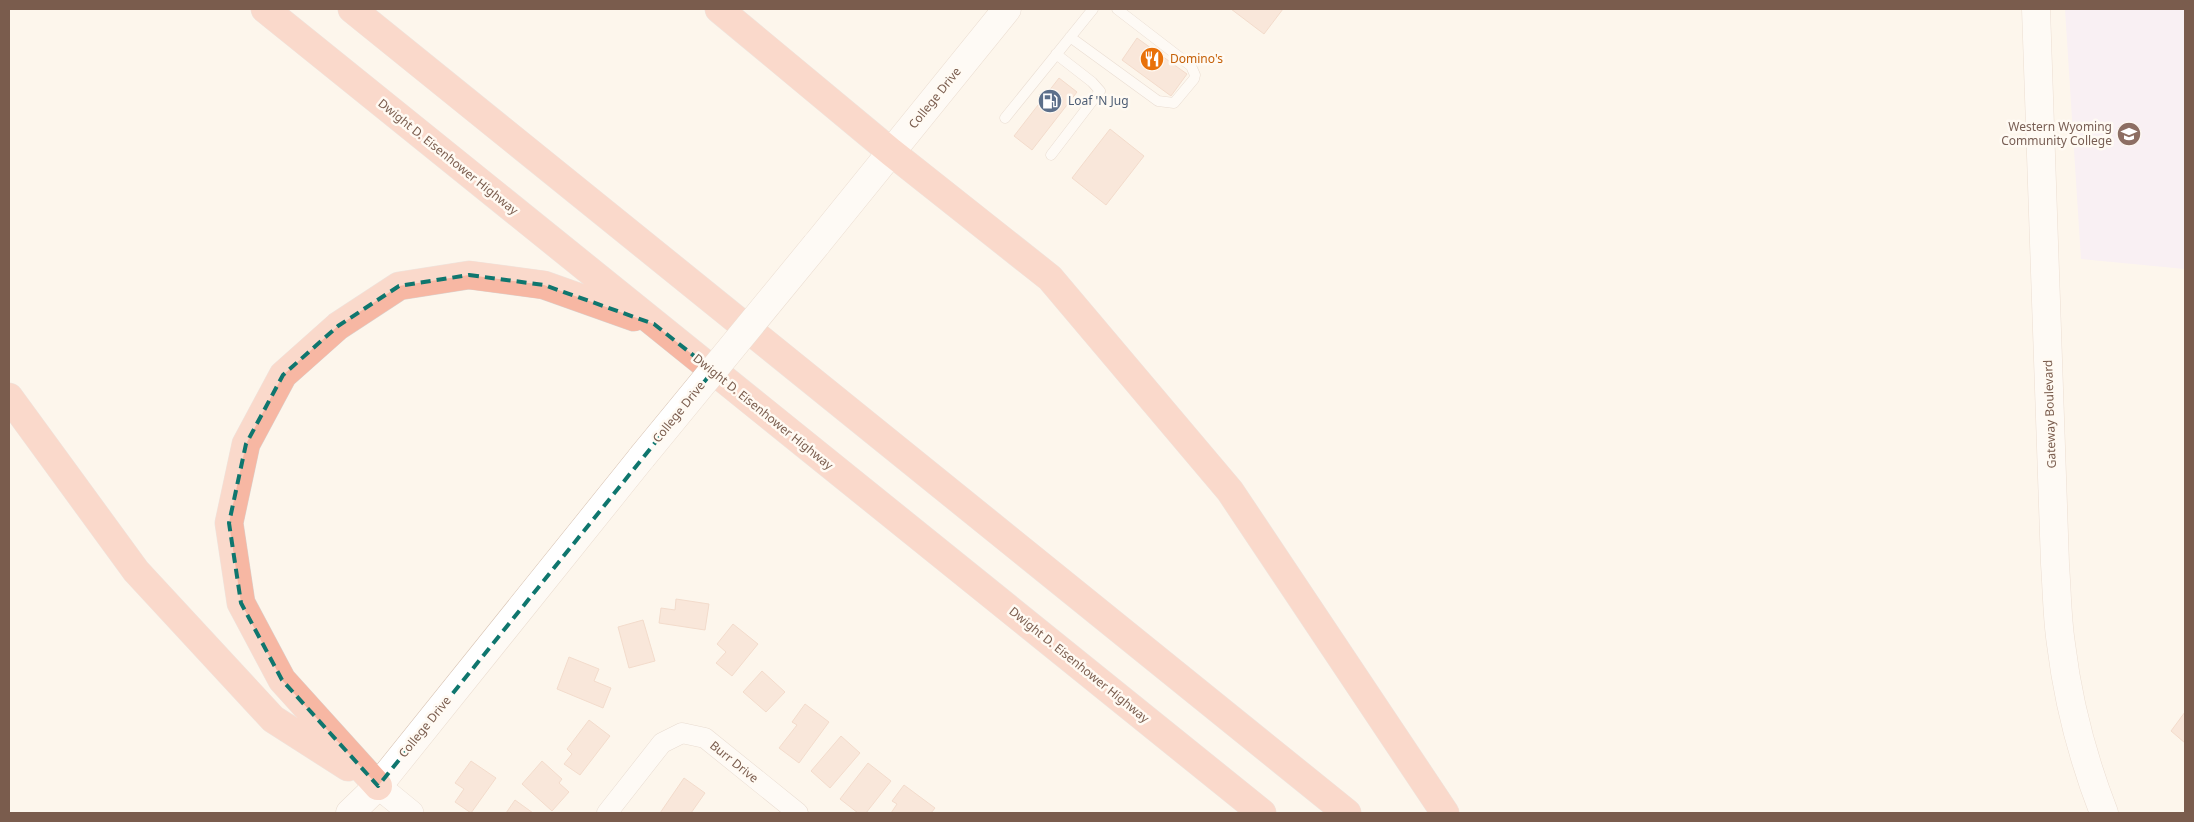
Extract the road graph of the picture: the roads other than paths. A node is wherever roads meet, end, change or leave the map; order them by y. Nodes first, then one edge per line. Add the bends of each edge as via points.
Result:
1 (265, 9) edge
2 (352, 9) edge
3 (719, 9) edge
4 (1006, 9) edge
5 (1093, 9) edge
6 (1117, 9) edge
7 (2036, 9) edge
8 (1070, 37) junction
9 (1056, 54) junction
10 (1005, 118) dead end
11 (891, 152) junction
12 (1050, 155) dead end
13 (654, 324) junction
14 (9, 397) edge
15 (378, 786) junction
16 (350, 813) edge
17 (411, 813) edge
18 (606, 813) edge
19 (798, 813) edge
20 (1262, 813) edge
21 (1347, 813) edge
22 (1445, 813) edge
23 (2104, 813) edge

1 - 13 highway, Dwight D. Eisenhower Highway
2 - 21 highway
3 - 11 highway
4 - 11 main road, College Drive
5 - 8 lane
6 - 8 lane via 1190,66 1194,79 1174,103 1158,100
7 - 23 main road, Gateway Boulevard via 2060,644 2073,717
8 - 9 lane
9 - 10 lane
9 - 12 lane via 1100,91
11 - 15 main road, College Drive, bridge
11 - 22 highway via 1050,278 1230,490
13 - 15 highway via 544,285 469,275 399,286 338,326 283,375 246,444 228,523 241,603 282,680
13 - 20 highway, Dwight D. Eisenhower Highway
14 - 15 highway via 136,571 273,719
15 - 16 main road, College Drive
15 - 17 street
18 - 19 street, Burr Drive via 662,743 682,733 705,738

